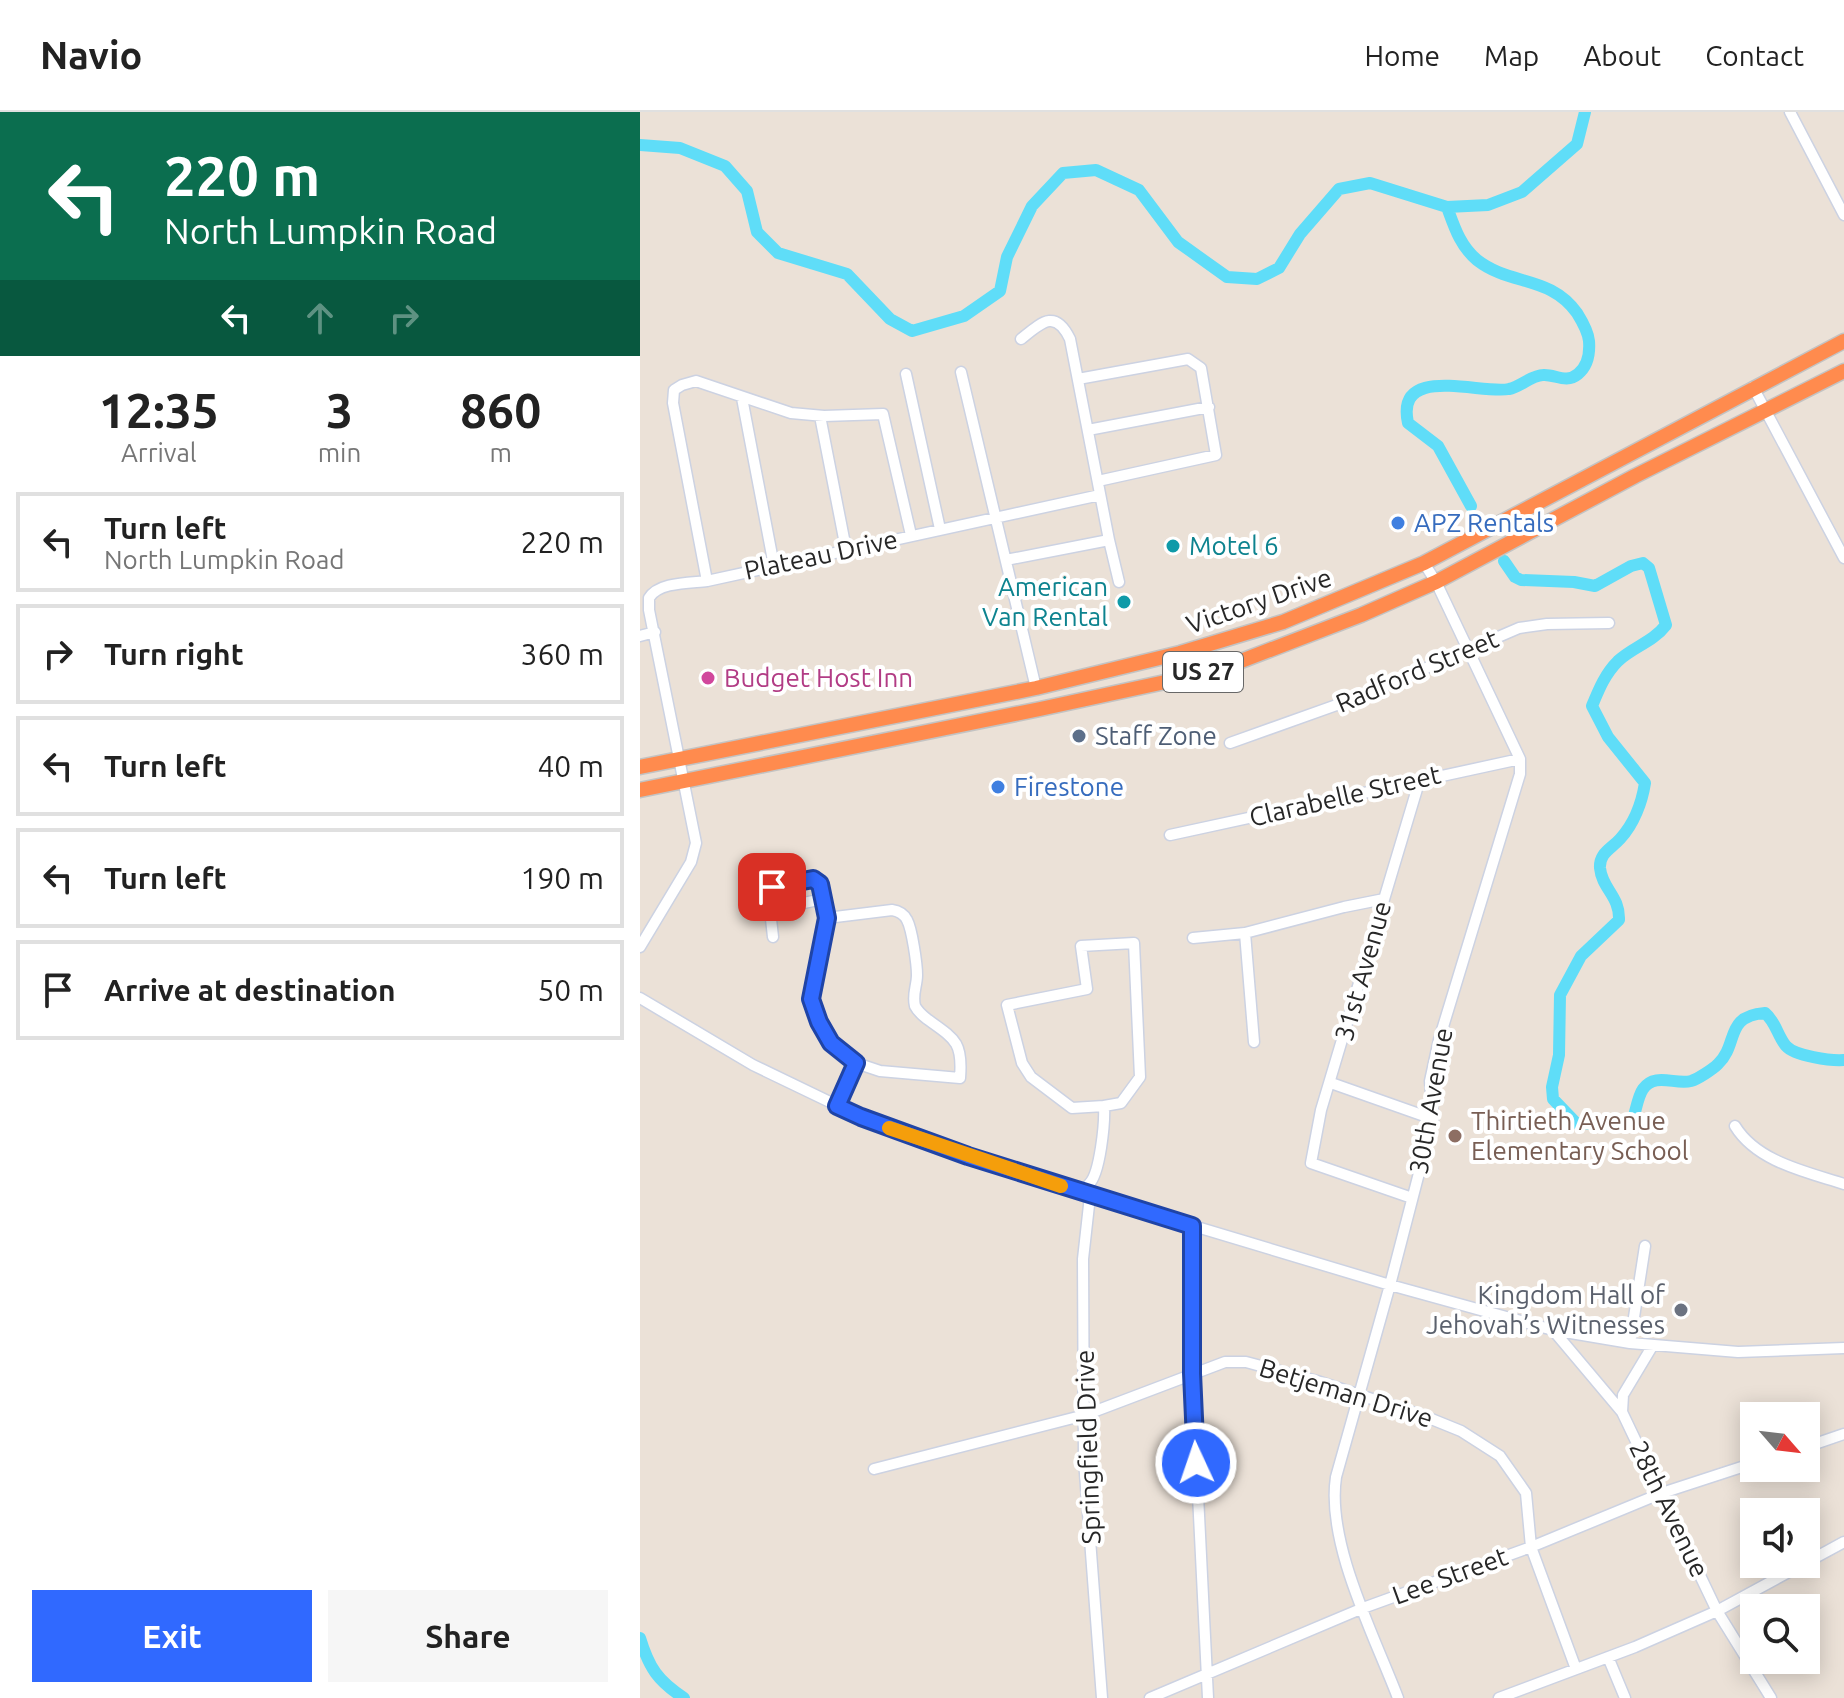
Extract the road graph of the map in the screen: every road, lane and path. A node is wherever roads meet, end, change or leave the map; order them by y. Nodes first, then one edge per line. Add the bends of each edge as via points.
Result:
1 (1790, 112) edge
2 (1844, 215) edge
3 (1021, 339) dead end
4 (1844, 341) edge
5 (1844, 371) edge
6 (961, 372) dead end
7 (906, 374) dead end
8 (1078, 379) junction
9 (1753, 387) junction
10 (742, 398) junction
11 (1209, 407) junction
12 (1765, 409) junction
13 (820, 416) junction
14 (1088, 430) junction
15 (1098, 481) junction
16 (1100, 495) junction
17 (996, 517) junction
18 (940, 529) junction
19 (911, 535) junction
20 (1109, 540) junction
21 (846, 549) junction
22 (1844, 558) edge
23 (1006, 560) junction
24 (1424, 563) junction
25 (774, 566) junction
26 (707, 581) junction
27 (1119, 582) dead end
28 (1436, 582) junction
29 (644, 597) edge
30 (1609, 623) dead end
31 (655, 632) junction
32 (640, 636) edge
33 (1467, 649) junction
34 (1036, 688) junction
35 (1040, 709) junction
36 (1230, 743) dead end
37 (679, 759) junction
38 (1520, 759) junction
39 (640, 767) edge
40 (1420, 779) junction
41 (683, 780) junction
42 (640, 790) edge
43 (1170, 835) dead end
44 (823, 899) junction
45 (1384, 899) junction
46 (770, 910) junction
47 (827, 918) junction
48 (1245, 933) junction
49 (773, 937) dead end
50 (1193, 938) dead end
51 (640, 947) edge
52 (640, 998) edge
53 (1254, 1042) dead end
54 (856, 1063) junction
55 (1331, 1083) junction
56 (837, 1106) junction
57 (1104, 1106) junction
58 (1433, 1119) junction
59 (1735, 1126) dead end
60 (1844, 1184) edge
61 (1089, 1191) junction
62 (1412, 1198) junction
63 (1192, 1226) junction
64 (1645, 1246) dead end
65 (1390, 1285) junction
66 (1553, 1330) junction
67 (1630, 1343) junction
68 (1653, 1345) junction
69 (1844, 1348) edge
70 (1192, 1373) junction
71 (1360, 1396) junction
72 (1622, 1412) junction
73 (1085, 1415) junction
74 (1844, 1434) edge
75 (1820, 1442) edge
76 (1740, 1468) edge
77 (874, 1469) dead end
78 (1662, 1493) junction
79 (1844, 1542) edge
80 (1531, 1547) junction
81 (1363, 1608) junction
82 (1717, 1611) junction
83 (1608, 1657) junction
84 (1576, 1669) junction
85 (1206, 1673) junction
86 (1102, 1698) edge
87 (1150, 1698) edge
88 (1208, 1698) edge
89 (1398, 1698) edge
90 (1499, 1698) edge
91 (1625, 1698) edge
92 (1771, 1698) edge

1 - 2 street
3 - 8 street via 1044,321 1064,326
4 - 9 highway, Victory Drive / US 27
5 - 12 highway, Victory Drive / US 27
6 - 17 street
7 - 18 street
8 - 11 street via 1188,359 1201,368
8 - 14 street
9 - 12 street
9 - 24 highway, Victory Drive / US 27
10 - 13 street
10 - 25 street
10 - 26 street via 696,381 674,390
11 - 14 street
11 - 15 street via 1216,455
12 - 22 street
12 - 28 highway, Victory Drive / US 27
13 - 19 street via 883,414
13 - 21 street
14 - 15 street
15 - 16 street
16 - 17 street, Plateau Drive
16 - 20 street
17 - 18 street, Plateau Drive
17 - 23 street
18 - 19 street, Plateau Drive
19 - 21 street, Plateau Drive
20 - 23 street
20 - 27 street
21 - 25 street, Plateau Drive
23 - 34 street
24 - 28 street
24 - 34 highway, Victory Drive / US 27 via 1283,622
25 - 26 street, Plateau Drive
26 - 29 street, Plateau Drive via 663,588
28 - 33 street
28 - 35 highway, Victory Drive / US 27 via 1241,661
29 - 31 street
30 - 33 street, Radford Street via 1519,628
31 - 32 street
31 - 37 street
33 - 36 street, Radford Street via 1359,697
33 - 38 street
34 - 35 highway
34 - 37 highway, Victory Drive / US 27
35 - 41 highway, Victory Drive / US 27
37 - 39 highway, Victory Drive / US 27
37 - 41 street
38 - 40 street, Clarabelle Street
38 - 58 street, 30th Avenue via 1520,774 1439,1040 1430,1081
40 - 43 street, Clarabelle Street
40 - 45 street, 31st Avenue
41 - 42 highway, Victory Drive / US 27
41 - 51 street via 696,843 691,862
44 - 46 street
44 - 46 street via 820,884 813,879 772,887 767,893
44 - 47 street
45 - 48 street
45 - 55 street, 31st Avenue
46 - 49 street
47 - 54 street via 811,999 831,1043
47 - 54 street via 892,910 905,916 917,974 915,1004 919,1013 955,1039 962,1056 960,1078 880,1071
48 - 50 street
48 - 53 street
52 - 56 street via 753,1065
54 - 56 street
55 - 58 street
55 - 62 street, 31st Avenue via 1311,1163
56 - 61 street via 955,1152
57 - 57 street via 1121,1103 1140,1077 1134,943 1081,946 1087,989 1007,1005 1022,1063 1031,1077 1072,1108
57 - 61 street, Springfield Drive via 1103,1139
58 - 62 street, 30th Avenue
59 - 60 street via 1750,1146 1770,1157
61 - 63 street
61 - 73 street, Springfield Drive via 1083,1259
62 - 65 street, 30th Avenue
63 - 65 street
63 - 70 street
64 - 67 street
65 - 66 street
65 - 71 street, 30th Avenue
66 - 67 street
66 - 72 street, 28th Avenue
67 - 68 street
68 - 69 street via 1738,1352
68 - 72 street via 1623,1395
70 - 71 street, Betjeman Drive via 1225,1362 1246,1362
70 - 73 street, Betjeman Drive
70 - 85 street
71 - 80 street, Betjeman Drive via 1461,1431 1500,1456 1526,1493
71 - 81 street, 30th Avenue via 1333,1499 1339,1543
72 - 78 street, 28th Avenue
73 - 77 street, Betjeman Drive
73 - 86 street, Springfield Drive
74 - 75 street
76 - 78 street, Lee Street
78 - 80 street, Lee Street
78 - 82 street, 28th Avenue
79 - 82 street
80 - 81 street, Lee Street
80 - 84 street, Betjeman Drive
81 - 85 street, Lee Street
81 - 89 street, 30th Avenue
82 - 83 street
82 - 92 street, 28th Avenue
83 - 84 street
83 - 91 street
84 - 90 street
85 - 87 street, Lee Street
85 - 88 street

